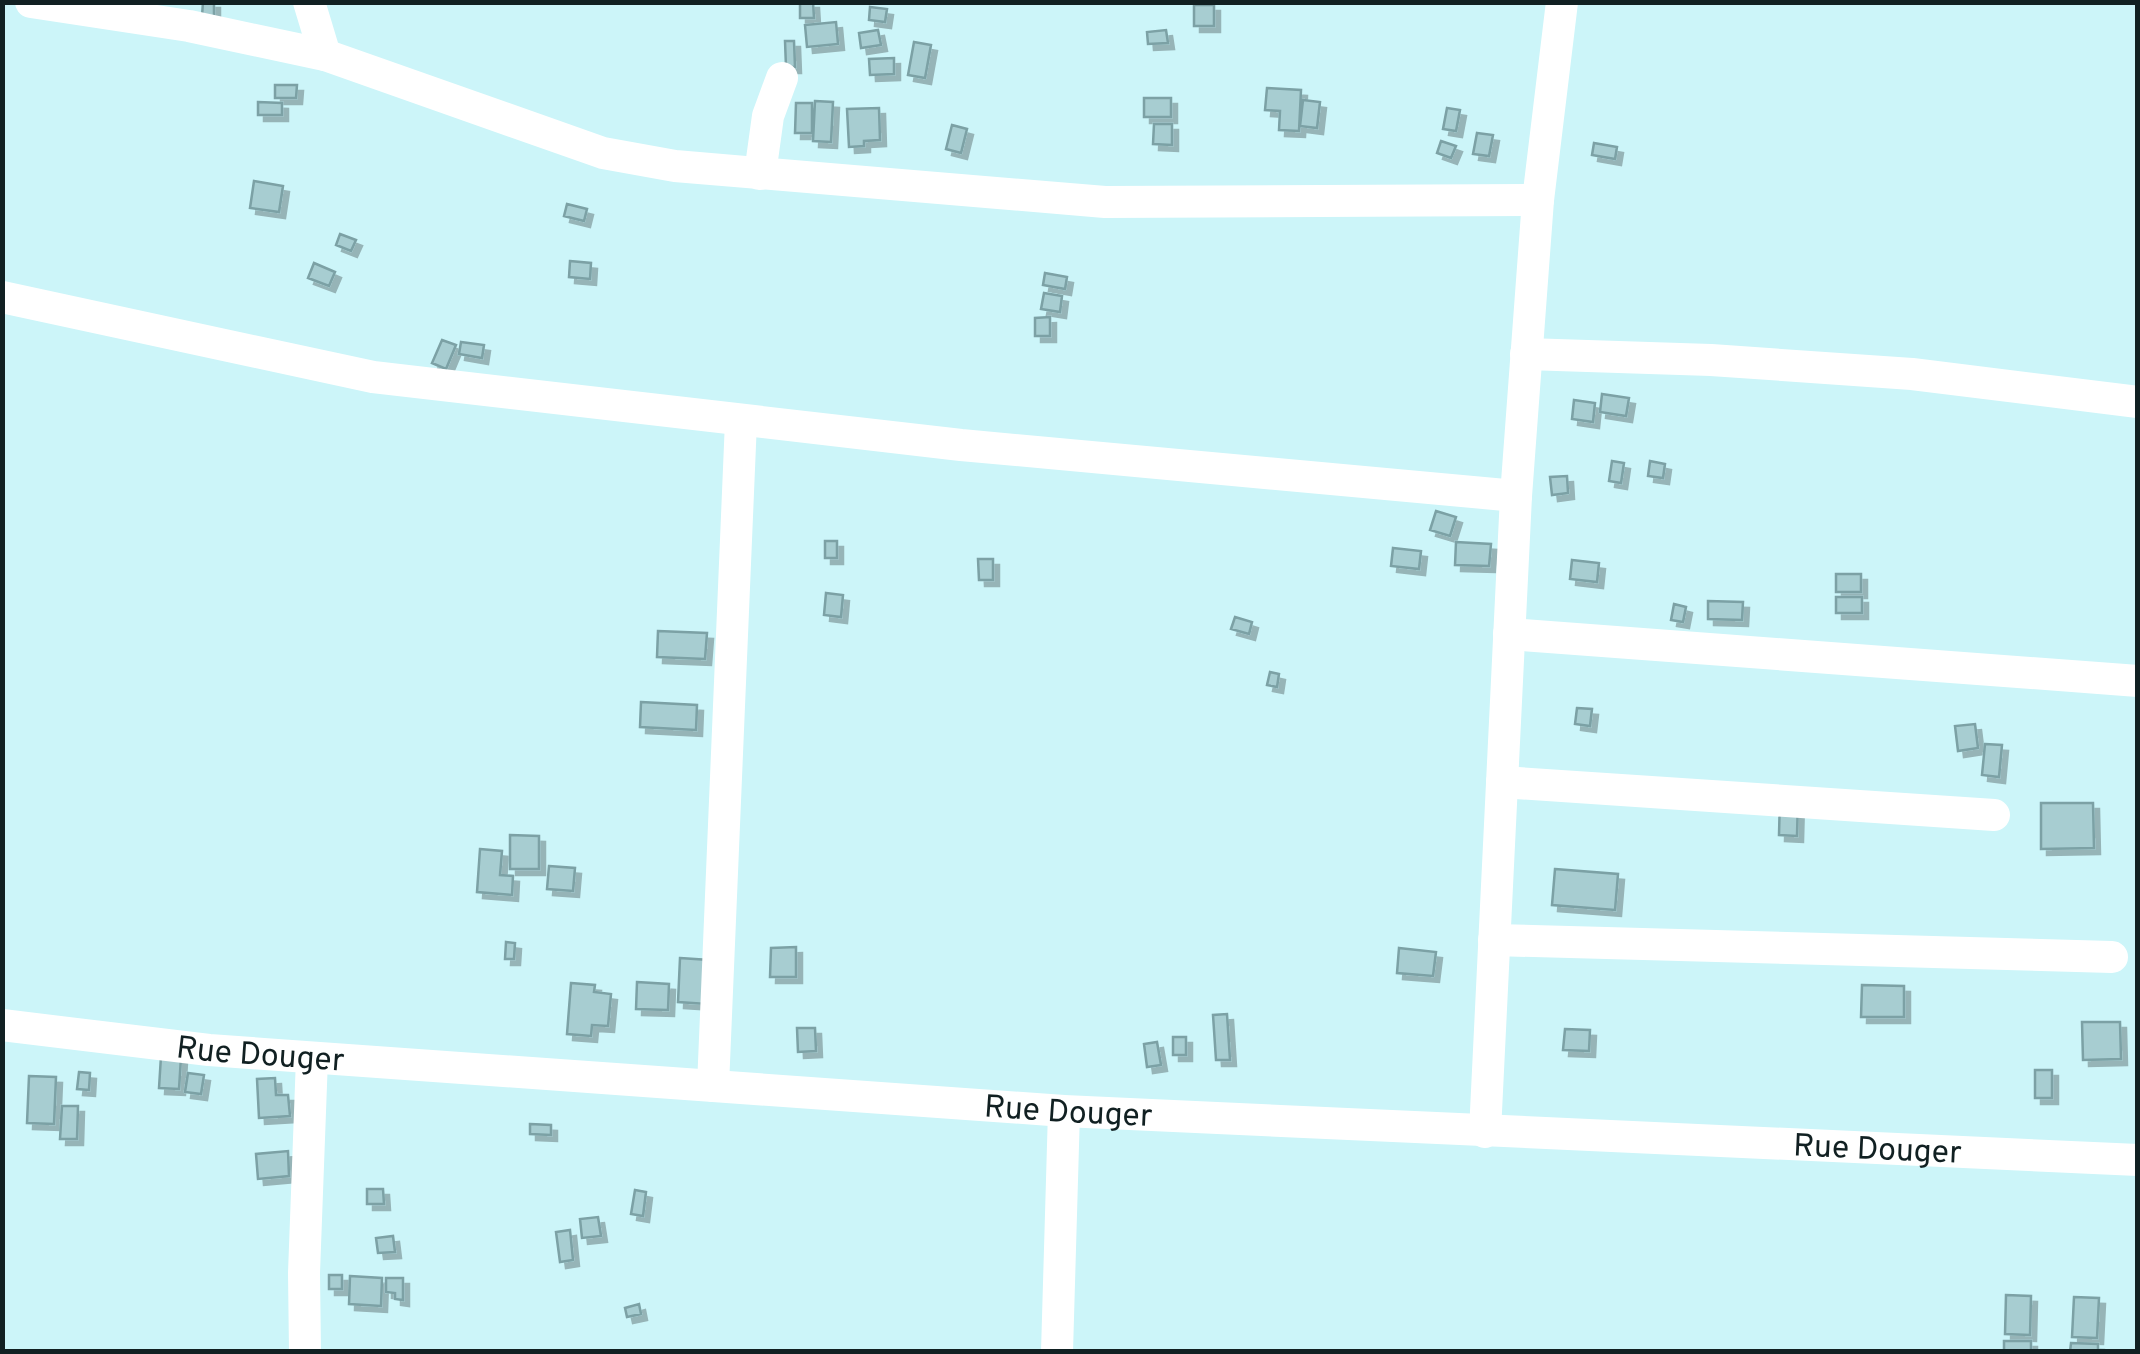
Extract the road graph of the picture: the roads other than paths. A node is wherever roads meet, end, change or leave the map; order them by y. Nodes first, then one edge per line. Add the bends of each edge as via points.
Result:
1 (31, 2) edge
2 (310, 2) edge
3 (1562, 2) edge
4 (324, 54) junction
5 (782, 78) dead end
6 (760, 174) junction
7 (1538, 200) junction
8 (2, 297) edge
9 (1526, 354) junction
10 (2138, 402) edge
11 (741, 421) junction
12 (1516, 496) junction
13 (1510, 634) junction
14 (2138, 681) edge
15 (1502, 782) junction
16 (1994, 815) dead end
17 (1494, 940) junction
18 (2112, 958) dead end
19 (2, 1025) edge
20 (312, 1058) junction
21 (712, 1086) junction
22 (1064, 1111) junction
23 (1485, 1132) junction
24 (2138, 1160) edge
25 (306, 1352) edge
26 (1058, 1352) edge

1 - 4 street
2 - 4 street
3 - 7 street
4 - 6 street via 603,153
5 - 6 street via 768,116
6 - 7 street via 1105,202
7 - 9 street
8 - 11 street via 373,377
9 - 10 street via 1912,374
9 - 12 street
11 - 12 street
11 - 21 street
12 - 13 street
13 - 14 street
13 - 15 street
15 - 16 street
15 - 17 street
17 - 18 street
17 - 23 street
19 - 20 street, Rue Douger
20 - 21 street, Rue Douger
20 - 25 street
21 - 22 street, Rue Douger
22 - 23 street, Rue Douger
22 - 26 street
23 - 24 street, Rue Douger

